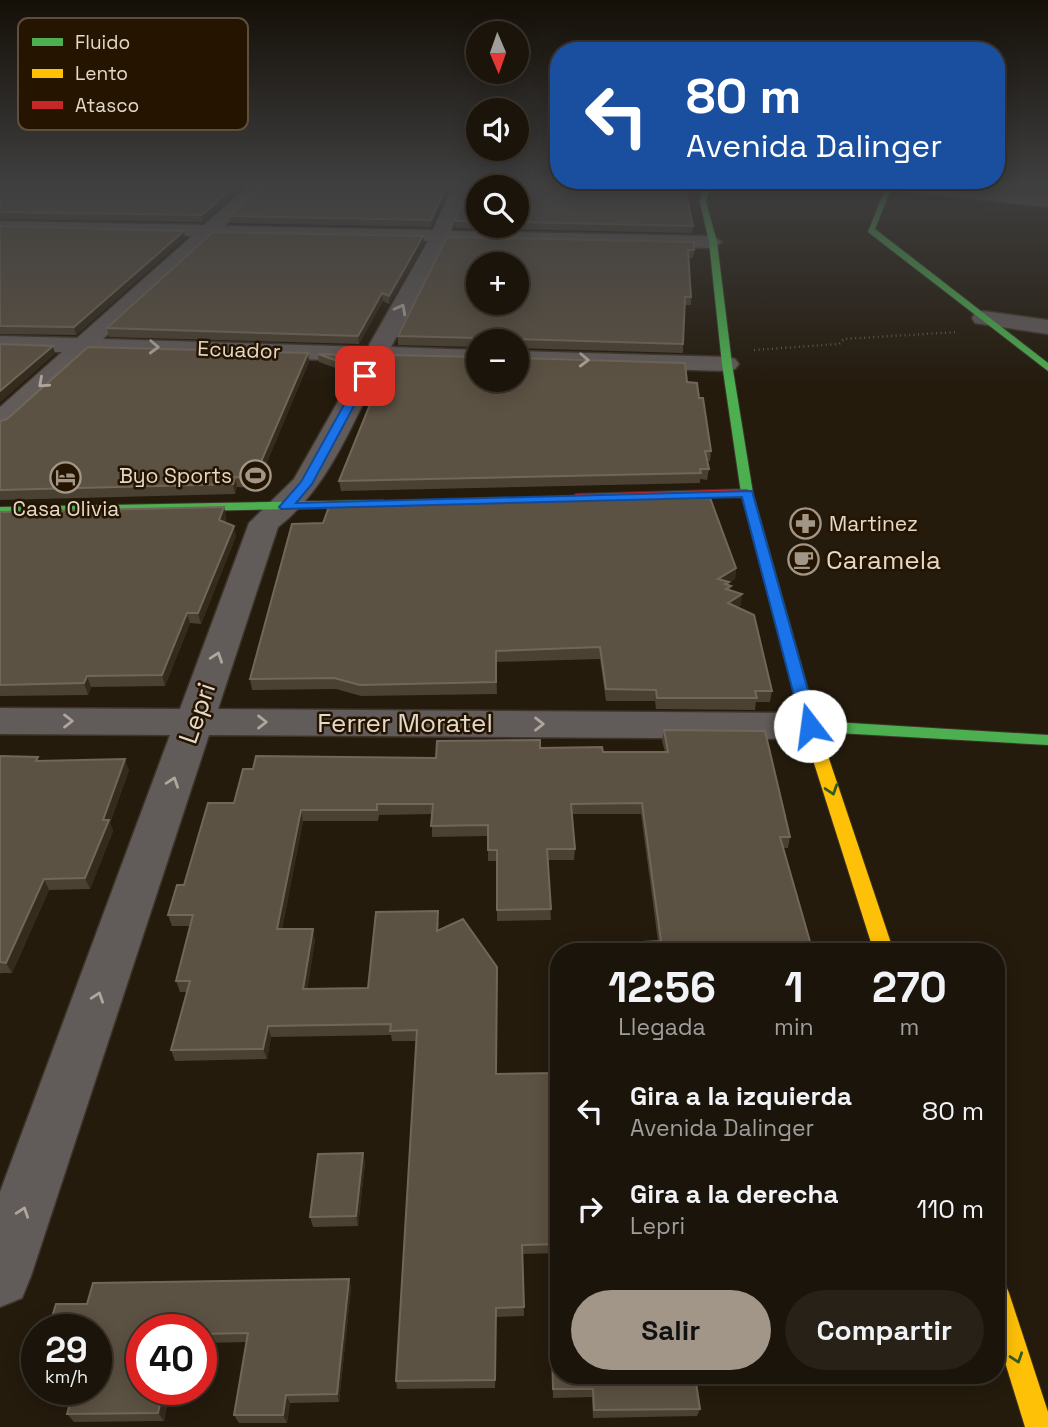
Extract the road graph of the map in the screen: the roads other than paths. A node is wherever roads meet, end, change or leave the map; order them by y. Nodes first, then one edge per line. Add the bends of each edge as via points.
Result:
1 (188, 251) edge
2 (432, 251) edge
3 (714, 251) edge
4 (898, 251) edge
5 (991, 324) junction
6 (1048, 327) edge
7 (0, 343) edge
8 (86, 345) junction
9 (377, 354) junction
10 (466, 357) edge
11 (529, 358) edge
12 (726, 358) junction
13 (1048, 368) edge
14 (0, 421) edge
15 (747, 493) junction
16 (557, 499) edge
17 (394, 503) edge
18 (285, 507) junction
19 (0, 511) edge
20 (0, 721) edge
21 (194, 722) junction
22 (810, 726) junction
23 (1048, 740) edge
24 (881, 943) edge
25 (0, 1276) edge
26 (1005, 1321) edge
27 (1039, 1427) edge

1 - 8 street
9 -> 2 street, Lepri
3 - 12 street
4 - 5 street
5 - 6 street
5 - 13 street
7 - 8 street, Ecuador
8 -> 9 street, Ecuador
8 -> 14 street
9 - 10 street, Ecuador
9 - 18 street, Lepri via 306,484
11 -> 12 street
12 - 15 street
15 - 16 street
15 - 22 street
17 - 18 street
18 - 19 street
21 -> 18 street, Lepri via 264,523
20 -> 21 street, Ferrer Moratel
21 -> 22 street, Ferrer Moratel
25 -> 21 street, Lepri
22 - 23 street
22 -> 24 street
26 -> 27 street

